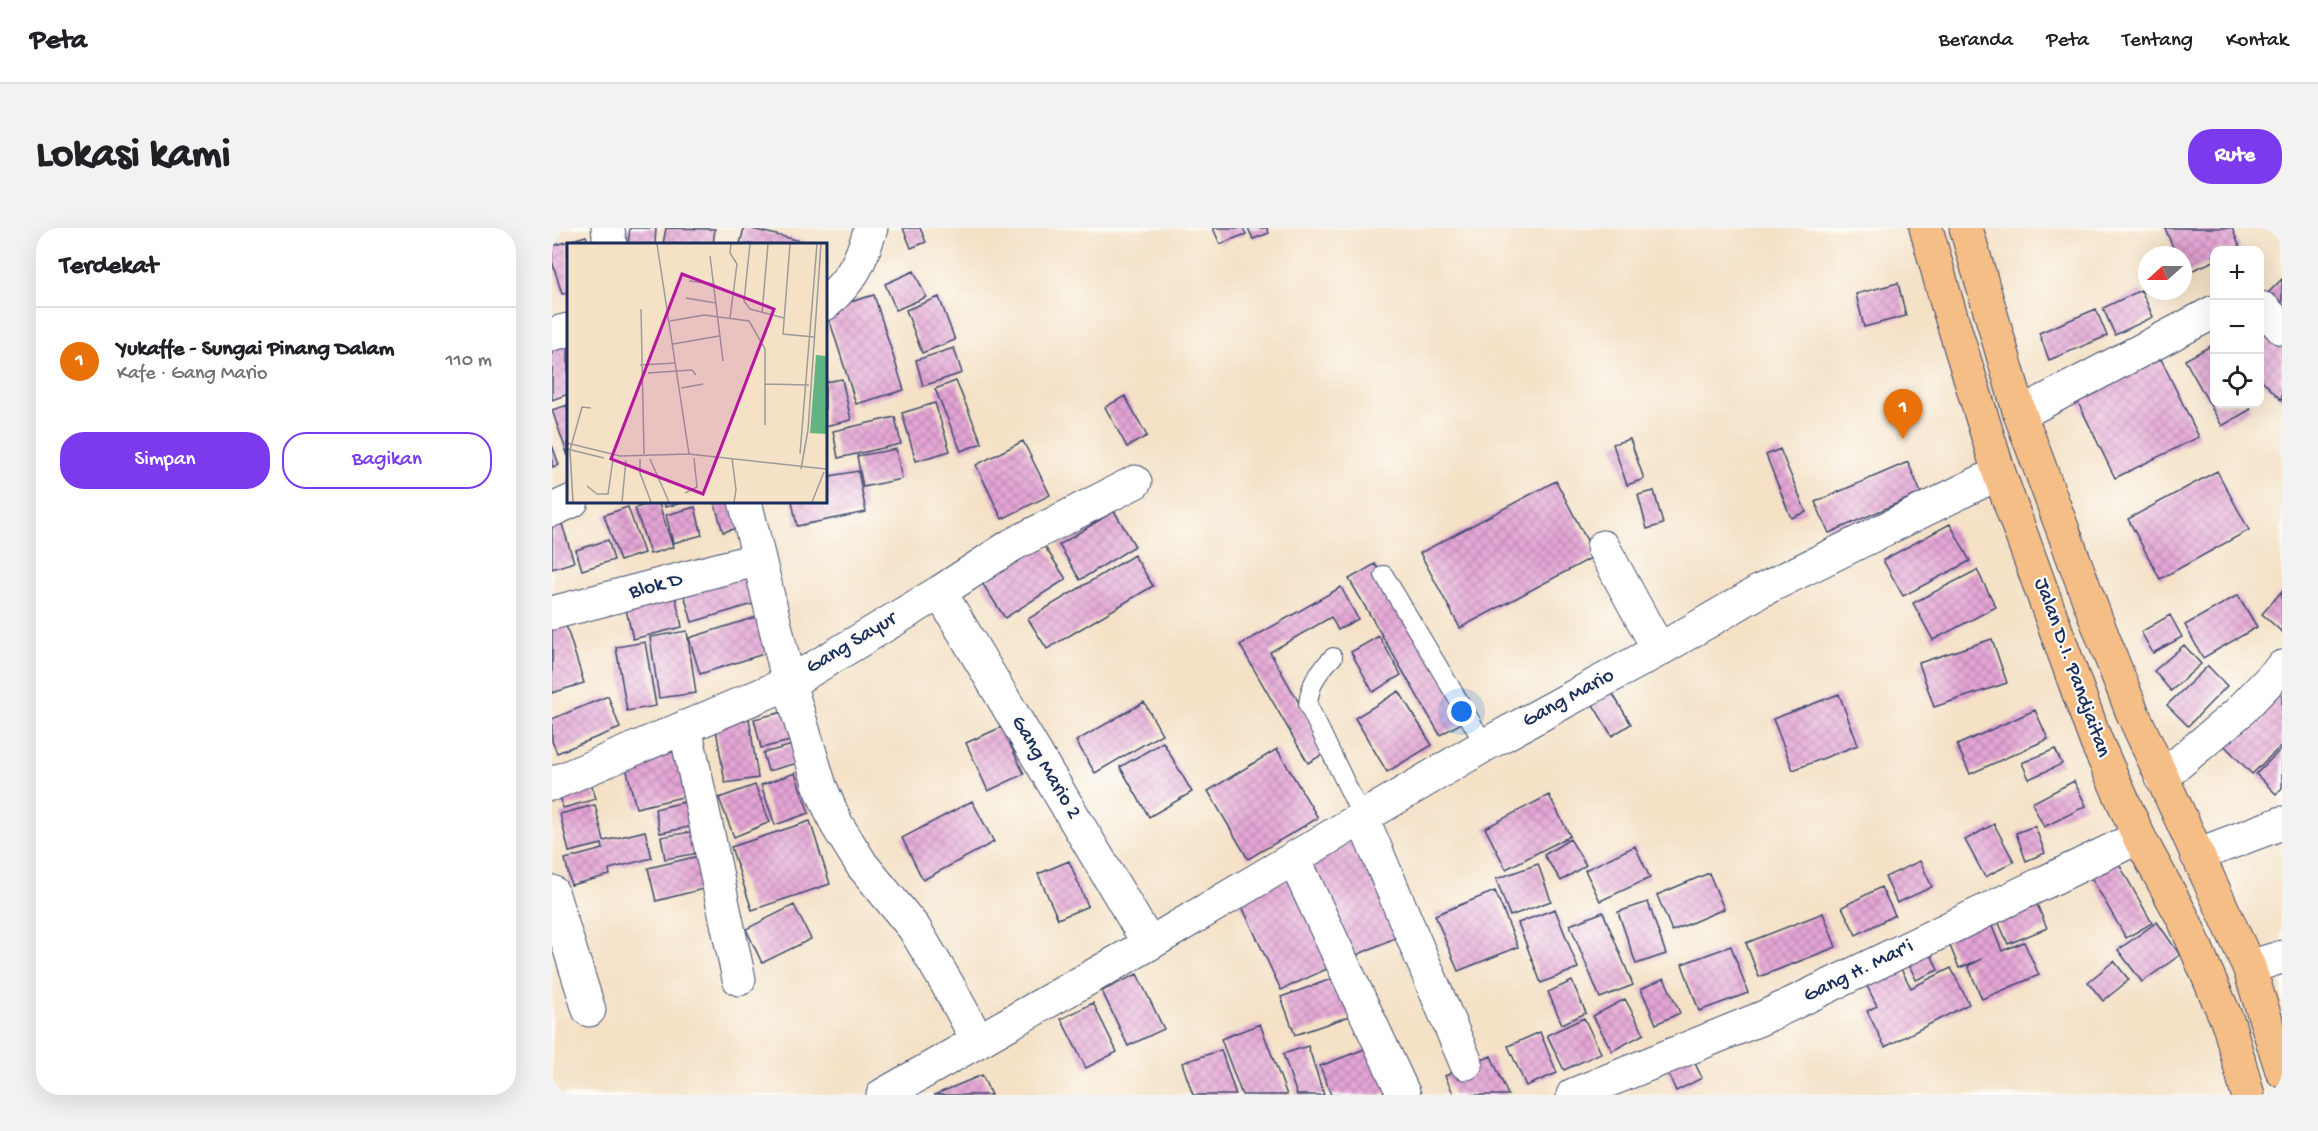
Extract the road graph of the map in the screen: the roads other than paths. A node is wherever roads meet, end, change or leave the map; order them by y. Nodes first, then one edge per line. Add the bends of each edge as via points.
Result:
1 (608, 228) edge
2 (872, 228) edge
3 (1926, 228) edge
4 (1966, 228) edge
5 (610, 243) edge
6 (826, 303) edge
7 (2264, 309) edge
8 (2210, 314) edge
9 (2282, 328) edge
10 (567, 330) edge
11 (552, 334) edge
12 (2020, 414) junction
13 (1999, 473) junction
14 (1135, 482) dead end
15 (570, 502) edge
16 (745, 502) edge
17 (552, 510) edge
18 (1603, 547) dead end
19 (759, 559) junction
20 (1384, 575) dead end
21 (940, 592) junction
22 (552, 612) edge
23 (1659, 650) junction
24 (1333, 657) dead end
25 (2282, 667) edge
26 (789, 683) junction
27 (685, 727) junction
28 (1485, 745) junction
29 (2161, 777) junction
30 (552, 784) edge
31 (1362, 817) junction
32 (2282, 823) edge
33 (2139, 837) junction
34 (2197, 855) junction
35 (1294, 859) junction
36 (552, 892) edge
37 (1149, 944) junction
38 (2282, 957) edge
39 (2249, 967) junction
40 (739, 980) dead end
41 (589, 1010) dead end
42 (978, 1041) junction
43 (1466, 1063) dead end
44 (2282, 1071) edge
45 (883, 1095) edge
46 (1404, 1095) edge
47 (1573, 1095) edge
48 (2248, 1095) edge

1 - 5 street
2 - 6 street via 859,266
3 - 13 highway, Jalan D.I. Pandjaitan
4 - 12 highway, Jalan D.I. Pandjaitan
7 - 9 street
8 - 12 street
10 - 11 street
12 - 29 highway, Jalan D.I. Pandjaitan via 2105,642
13 - 23 street, Gang Mario via 1803,568
13 - 33 highway, Jalan D.I. Pandjaitan via 2096,741
14 - 21 street, Gang Sayur via 1012,545
15 - 17 street
16 - 19 street, Gang Sayur
18 - 23 street
19 - 22 street, Blok D
19 - 26 street, Gang Sayur
20 - 28 lane
21 - 26 street, Gang Sayur
21 - 37 street, Gang Mario 2
23 - 28 street, Gang Mario
24 - 31 lane via 1316,674 1308,705
25 - 29 street via 2238,713
26 - 27 street
26 - 42 street via 820,786 837,825 862,865 914,928
27 - 30 street
27 - 40 street
28 - 31 street, Gang Mario
29 - 34 highway, Jalan D.I. Pandjaitan
31 - 35 street, Gang Mario
31 - 43 street
32 - 34 street
33 - 47 street, Gang H. Mar'i via 1762,1018
33 - 48 highway, Jalan D.I. Pandjaitan via 2184,920 2229,1025
34 - 39 highway, Jalan D.I. Pandjaitan
35 - 37 street, Gang Mario
35 - 46 street
36 - 41 street
37 - 42 street, Gang Mario
38 - 39 street
39 - 44 highway, Jalan D.I. Pandjaitan
42 - 45 street, Gang Mario

